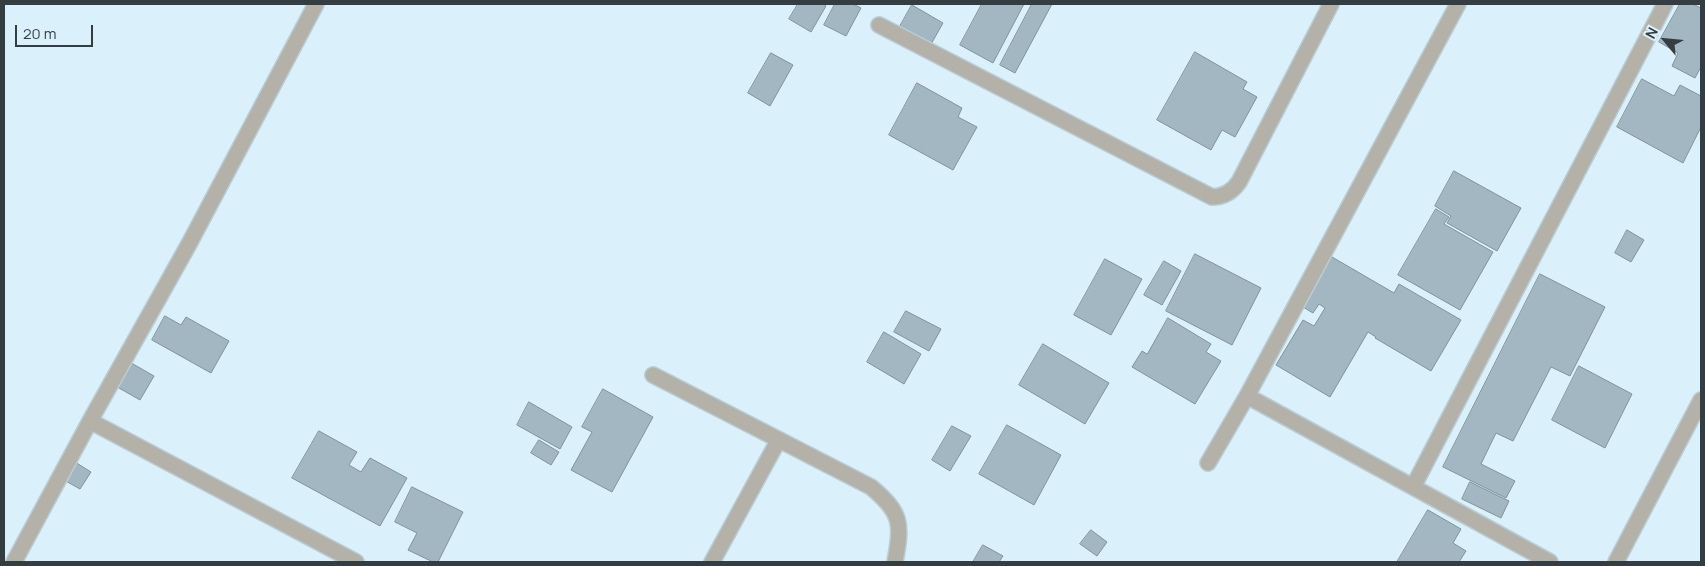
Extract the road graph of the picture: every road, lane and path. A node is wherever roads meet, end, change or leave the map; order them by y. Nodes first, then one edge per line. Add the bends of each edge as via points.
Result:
1 (316, 4) edge
2 (1331, 4) edge
3 (1458, 4) edge
4 (1665, 4) edge
5 (879, 25) dead end
6 (653, 376) dead end
7 (1247, 396) junction
8 (1701, 400) edge
9 (90, 422) junction
10 (778, 440) junction
11 (1208, 463) dead end
12 (1413, 487) junction
13 (14, 562) edge
14 (356, 562) edge
15 (712, 562) edge
16 (895, 562) edge
17 (1550, 562) edge
18 (1616, 562) edge

1 - 9 street
2 - 5 street via 1239,182 1231,191 1217,197
3 - 7 street
4 - 12 street
6 - 10 street
7 - 11 street
7 - 12 street
8 - 18 street
9 - 13 street
9 - 14 street
10 - 15 street
10 - 16 street via 871,487 887,500 897,515 900,527
12 - 17 street

